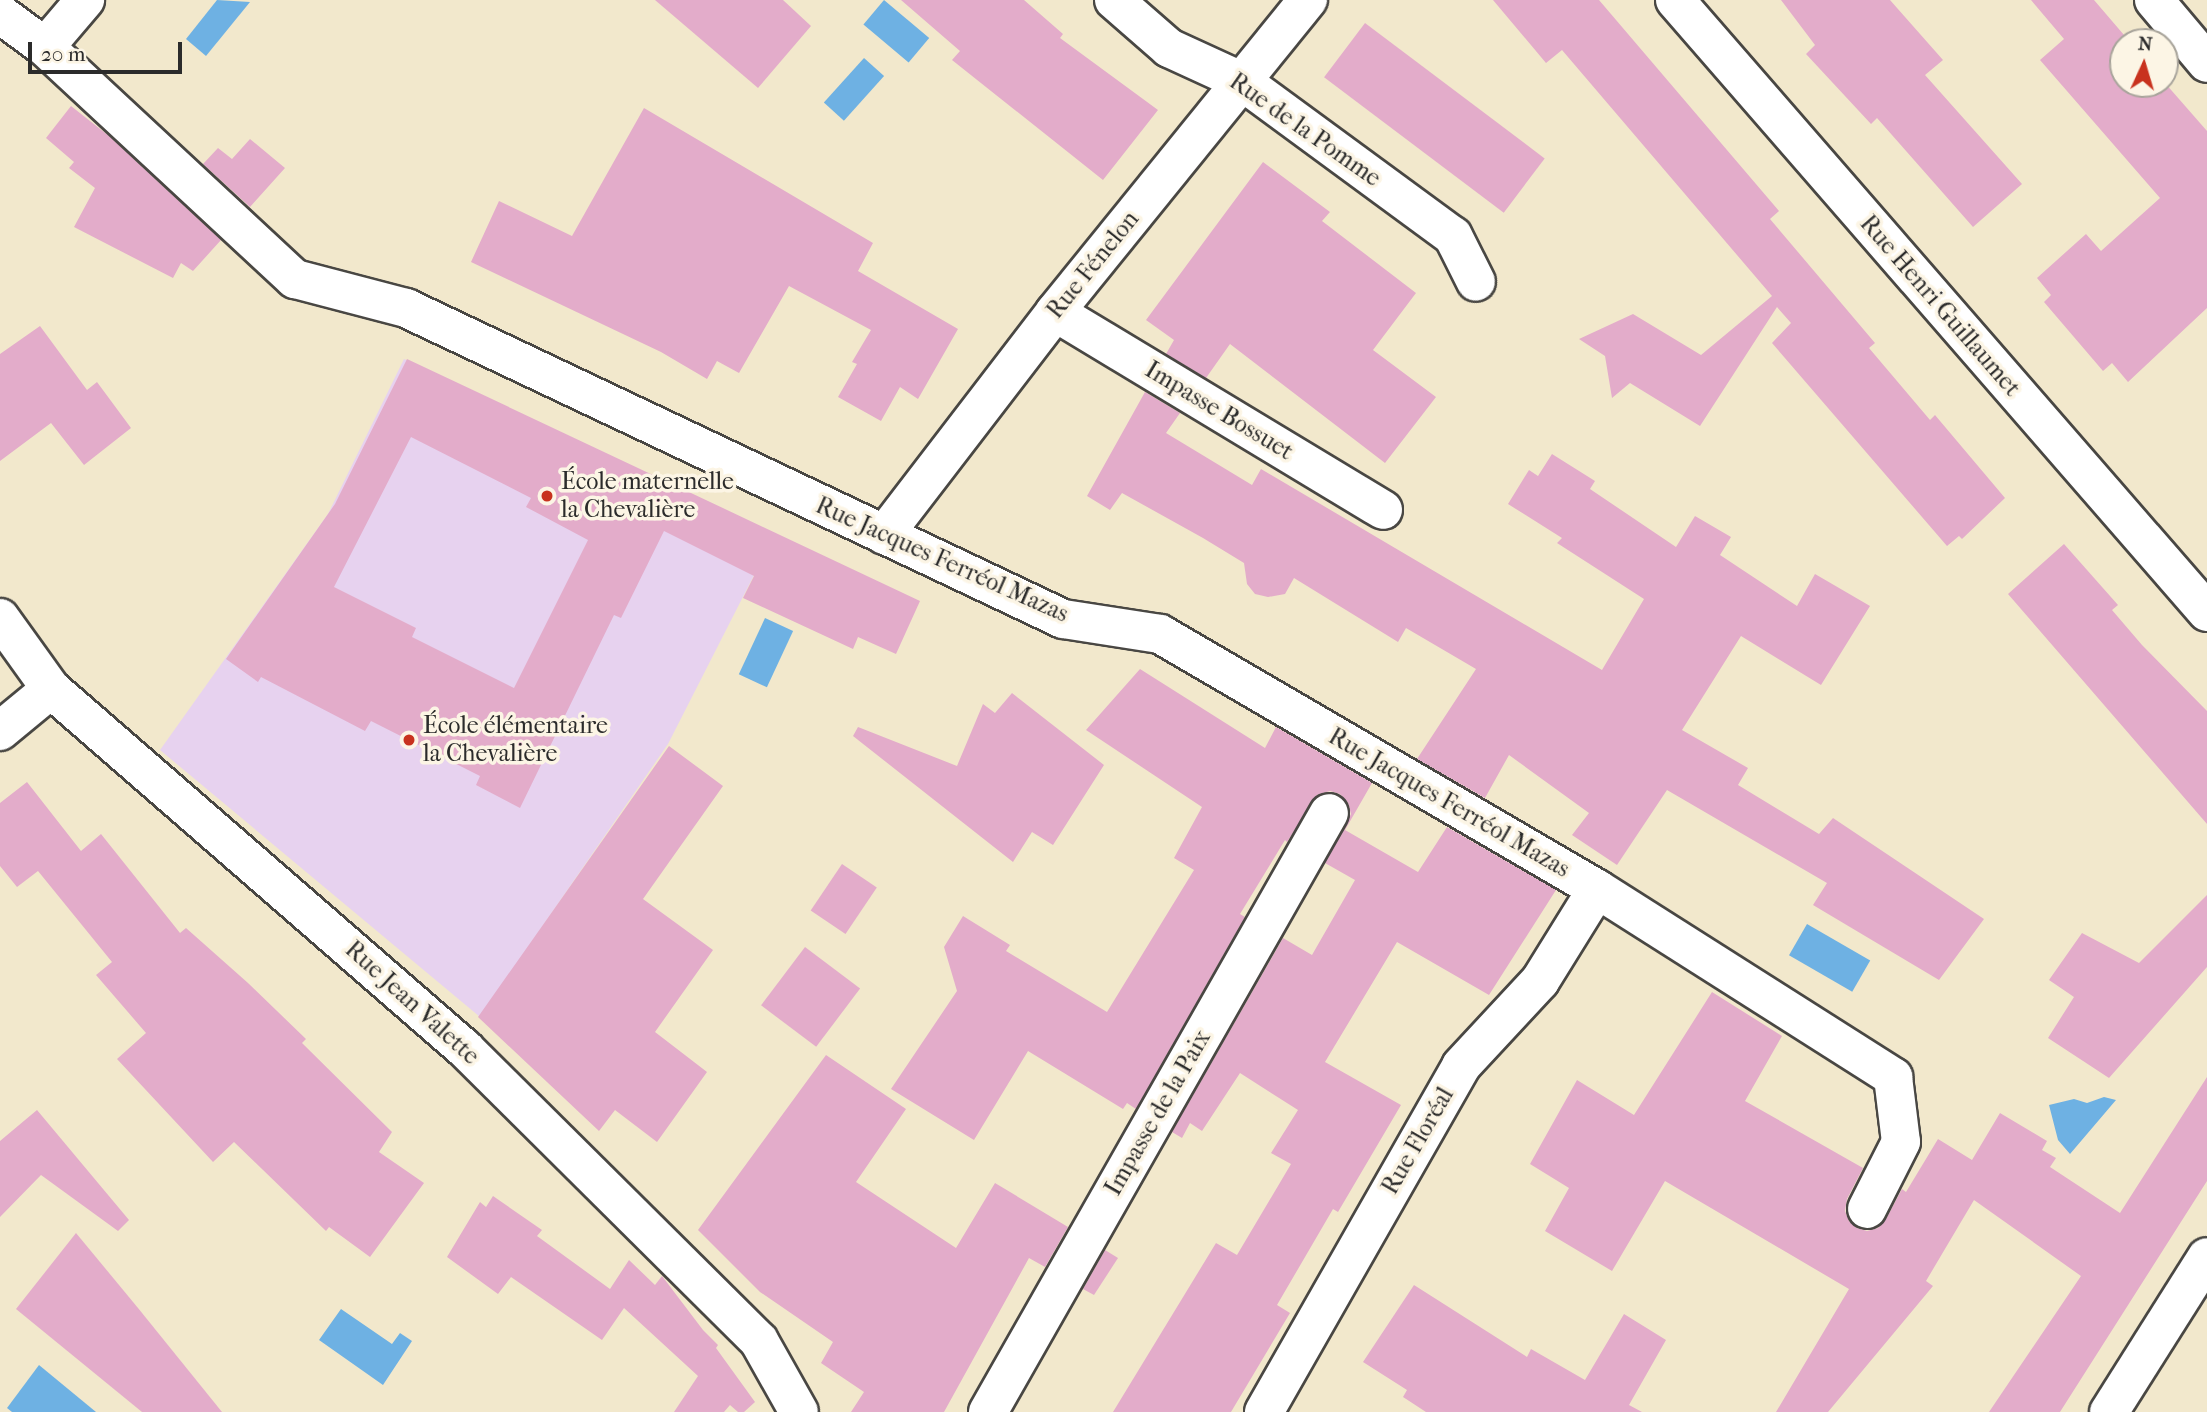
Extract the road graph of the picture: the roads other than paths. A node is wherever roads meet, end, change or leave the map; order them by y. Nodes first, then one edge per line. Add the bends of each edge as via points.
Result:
1 (85, 0) edge
2 (1114, 0) edge
3 (1308, 0) edge
4 (1675, 0) edge
5 (2154, 0) edge
6 (0, 14) edge
7 (45, 47) junction
8 (2207, 62) edge
9 (1243, 82) junction
10 (1476, 282) dead end
11 (1055, 312) junction
12 (1383, 510) dead end
13 (884, 535) junction
14 (2200, 591) edge
15 (0, 618) edge
16 (51, 689) junction
17 (0, 731) edge
18 (1328, 813) dead end
19 (1597, 889) junction
20 (1867, 1209) dead end
21 (2207, 1257) edge
22 (799, 1412) edge
23 (988, 1412) edge
24 (1264, 1412) edge
25 (2109, 1412) edge

1 - 7 street
2 - 9 street, Rue de la Pomme via 1169,48
3 - 9 street, Rue Fénelon
4 - 14 street, Rue Henri Guillaumet
5 - 8 street
6 - 7 street, Rue Jacques Ferréol Mazas
7 - 13 street, Rue Jacques Ferréol Mazas via 295,279 406,309
9 - 10 street, Rue de la Pomme via 1453,236
9 - 11 street, Rue Fénelon
11 - 12 street, Impasse Bossuet
11 - 13 street, Rue Fénelon
13 - 19 street, Rue Jacques Ferréol Mazas via 1063,619 1160,634
15 - 16 street, Rue Jean Valette
16 - 17 street
16 - 22 street, Rue Jean Valette via 465,1049 760,1341
18 - 23 street, Impasse de la Paix
19 - 20 street, Rue Jacques Ferréol Mazas via 1893,1077 1901,1142
19 - 24 street, Rue Floréal via 1540,981 1461,1066
21 - 25 street

